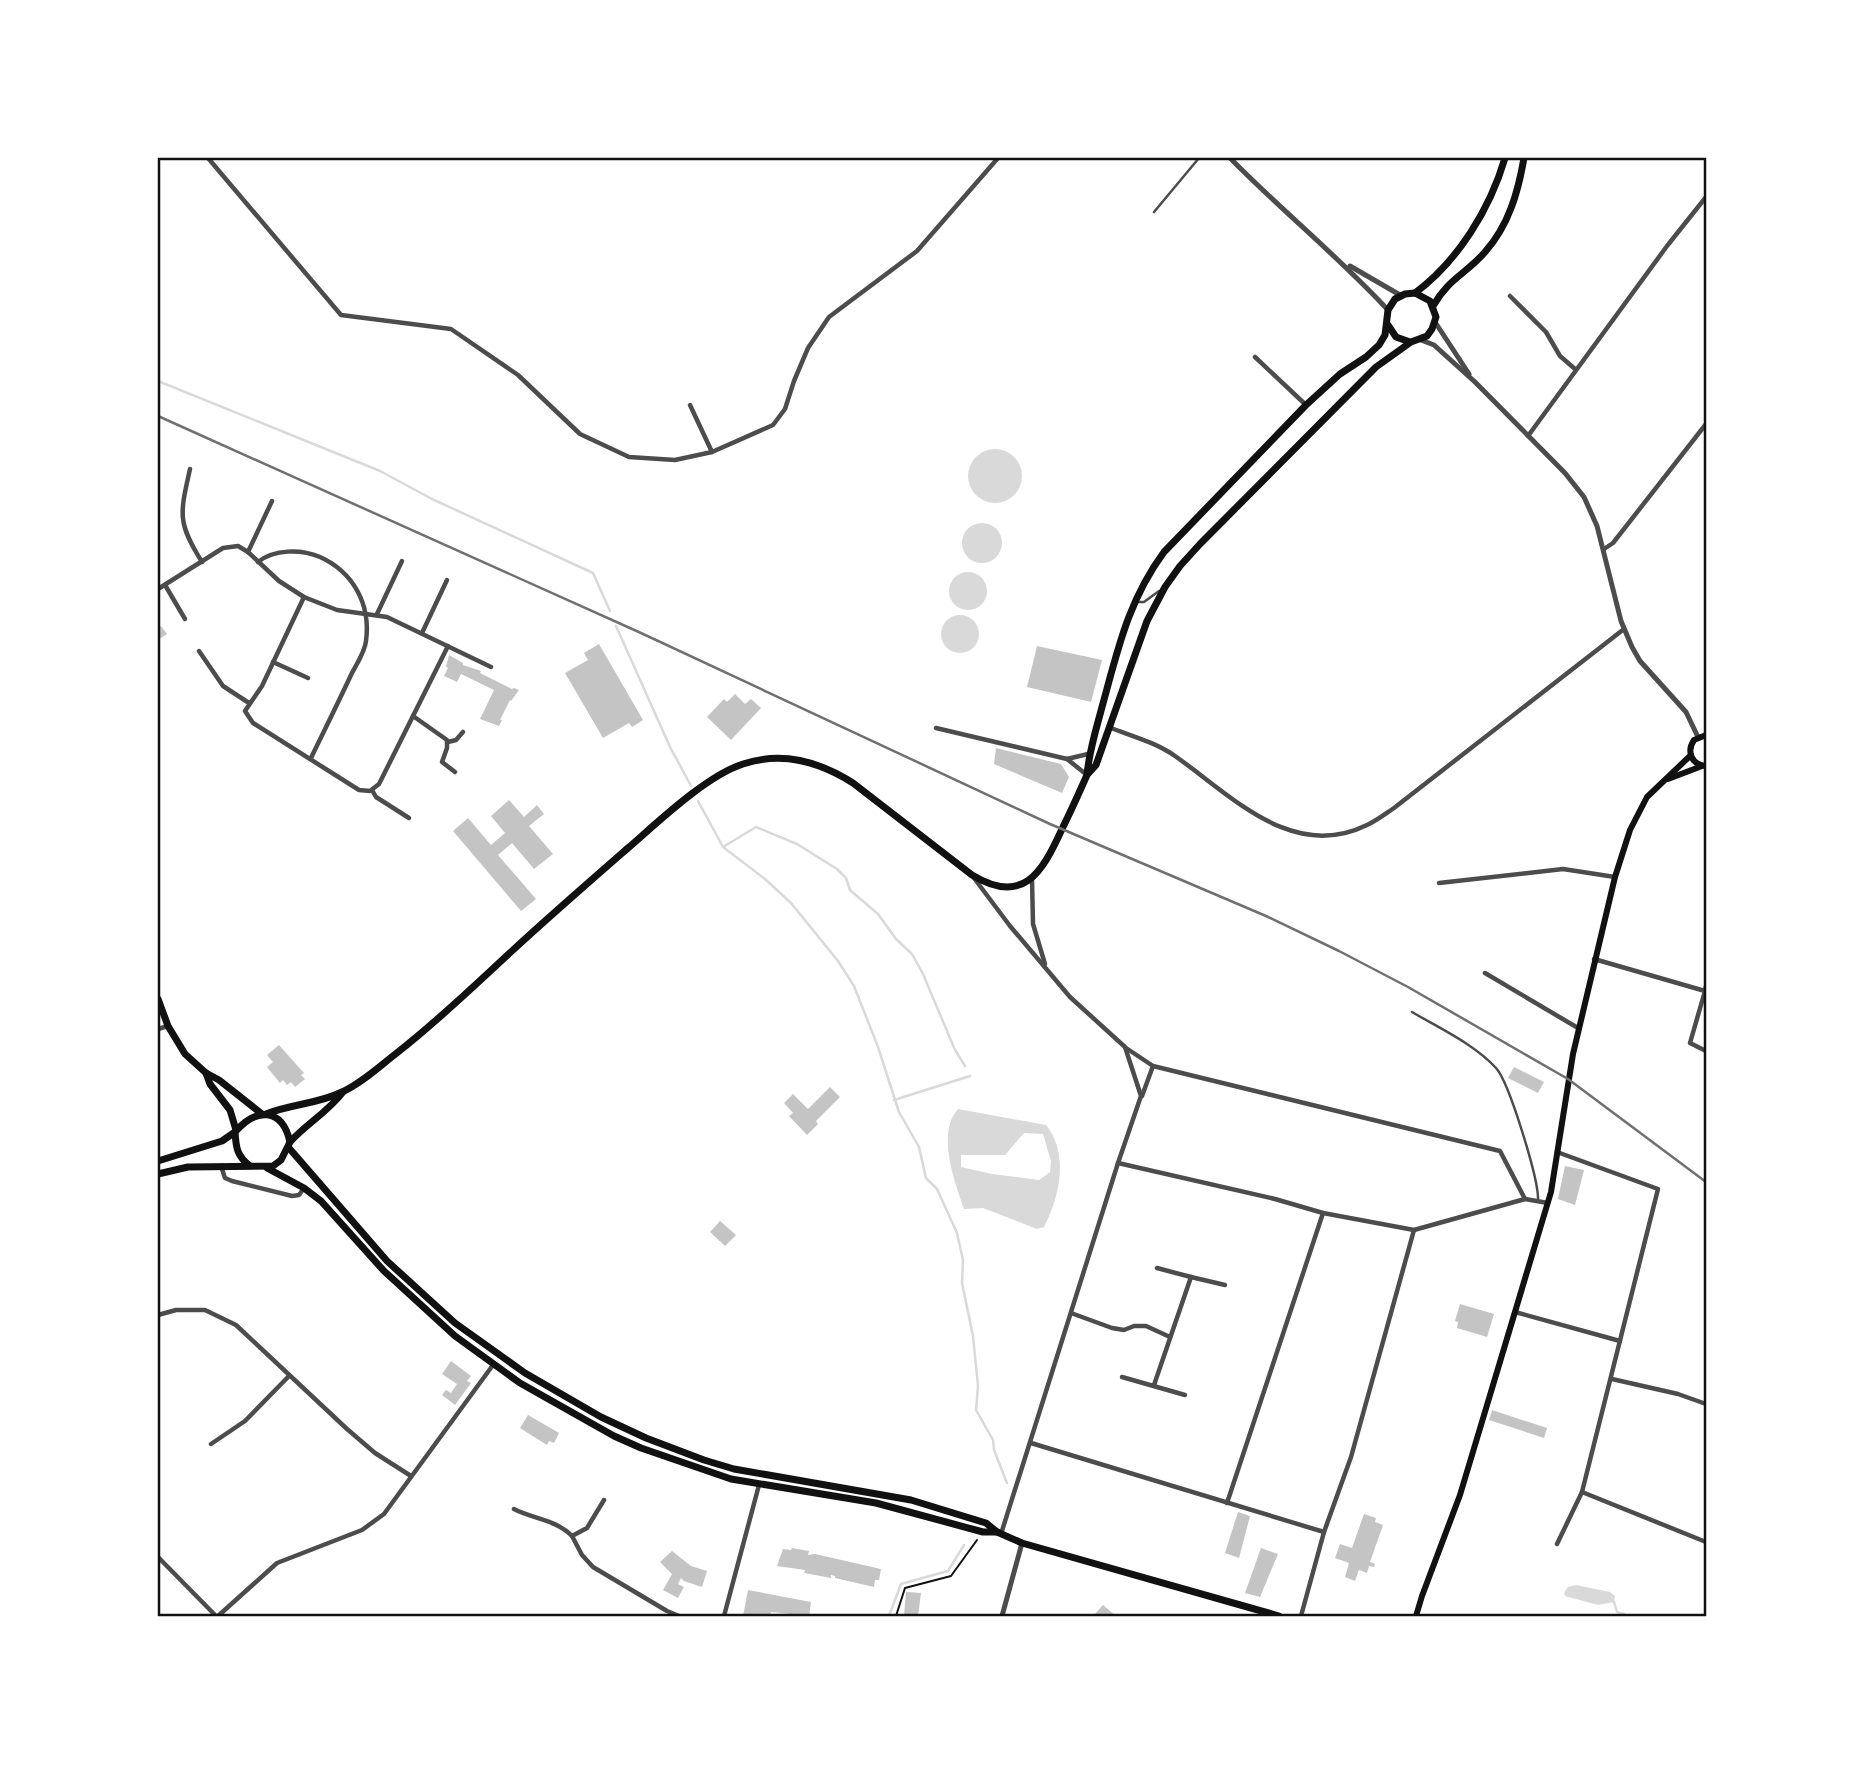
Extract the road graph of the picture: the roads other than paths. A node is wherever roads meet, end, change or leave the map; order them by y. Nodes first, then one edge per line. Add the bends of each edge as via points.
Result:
1 (208, 158) edge
2 (998, 158) edge
3 (1199, 158) edge
4 (1230, 158) edge
5 (1505, 158) edge
6 (1524, 158) edge
7 (1706, 197) edge
8 (1153, 212) dead end
9 (1344, 263) junction
10 (1415, 293) junction
11 (1400, 295) junction
12 (1510, 296) dead end
13 (1433, 306) junction
14 (1388, 310) junction
15 (1435, 322) junction
16 (1388, 324) junction
17 (1421, 340) junction
18 (1411, 342) junction
19 (1255, 357) dead end
20 (1575, 369) junction
21 (1475, 382) junction
22 (690, 405) dead end
23 (1306, 405) junction
24 (1706, 424) edge
25 (1528, 436) junction
26 (712, 452) junction
27 (190, 469) dead end
28 (272, 501) dead end
29 (1604, 550) junction
30 (248, 552) junction
31 (402, 561) dead end
32 (202, 562) junction
33 (258, 562) junction
34 (447, 580) dead end
35 (165, 585) junction
36 (1165, 587) junction
37 (158, 589) edge
38 (304, 597) junction
39 (1134, 601) junction
40 (365, 614) junction
41 (377, 614) junction
42 (185, 619) dead end
43 (1624, 629) junction
44 (422, 633) junction
45 (448, 646) junction
46 (199, 651) dead end
47 (273, 662) junction
48 (491, 667) dead end
49 (308, 678) dead end
50 (249, 703) junction
51 (413, 716) junction
52 (936, 728) dead end
53 (1111, 728) junction
54 (463, 732) dead end
55 (1706, 735) edge
56 (1698, 737) junction
57 (447, 742) junction
58 (1088, 754) junction
59 (1691, 755) junction
60 (311, 758) junction
61 (1067, 759) junction
62 (1704, 766) edge
63 (455, 772) dead end
64 (1087, 775) junction
65 (1663, 781) junction
66 (372, 790) junction
67 (408, 818) dead end
68 (972, 875) junction
69 (1615, 877) junction
70 (1032, 879) junction
71 (1439, 883) dead end
72 (1593, 959) junction
73 (1046, 968) junction
74 (1485, 973) dead end
75 (1706, 988) edge
76 (158, 999) edge
77 (1412, 1012) dead end
78 (168, 1026) junction
79 (1578, 1028) junction
80 (158, 1030) edge
81 (1125, 1047) junction
82 (1706, 1051) edge
83 (1153, 1066) junction
84 (205, 1073) junction
85 (343, 1092) junction
86 (1141, 1097) junction
87 (264, 1114) junction
88 (235, 1131) junction
89 (290, 1145) junction
90 (1557, 1152) junction
91 (158, 1161) edge
92 (1118, 1163) junction
93 (220, 1165) junction
94 (250, 1166) junction
95 (267, 1168) junction
96 (158, 1174) edge
97 (304, 1188) junction
98 (1525, 1199) junction
99 (1538, 1202) junction
100 (1548, 1203) junction
101 (1323, 1213) junction
102 (1414, 1230) junction
103 (1157, 1268) dead end
104 (1191, 1277) junction
105 (1225, 1285) dead end
106 (1071, 1312) junction
107 (1515, 1312) junction
108 (158, 1315) edge
109 (1170, 1337) junction
110 (1620, 1341) junction
111 (493, 1365) junction
112 (289, 1376) junction
113 (1122, 1377) dead end
114 (1612, 1379) junction
115 (1154, 1385) junction
116 (1185, 1395) dead end
117 (1706, 1404) edge
118 (1031, 1443) junction
119 (211, 1444) dead end
120 (411, 1476) junction
121 (759, 1485) junction
122 (1582, 1492) junction
123 (604, 1500) dead end
124 (1227, 1503) junction
125 (514, 1509) dead end
126 (1324, 1532) junction
127 (999, 1533) junction
128 (572, 1536) junction
129 (1706, 1542) edge
130 (1022, 1543) junction
131 (1557, 1544) dead end
132 (158, 1557) edge
133 (1418, 1615) edge
134 (217, 1616) edge
135 (679, 1616) edge
136 (724, 1616) edge
137 (1002, 1616) edge
138 (1279, 1616) edge
139 (1301, 1616) edge

1 - 26 street via 341,315 451,329 518,375 580,434 629,457 675,460
2 - 26 street via 917,251 829,317 808,348 785,409 773,425
3 - 8 lane
4 - 9 street
5 - 10 main road via 1488,201 1463,243 1432,281
6 - 13 main road via 1519,187 1500,232 1484,253 1447,285
7 - 20 street
9 - 11 street
9 - 14 street
10 - 11 main road
10 - 13 main road
11 - 14 main road
12 - 20 street
13 - 15 main road
14 - 16 main road
15 - 17 main road
15 - 21 street
16 - 18 main road via 1396,337
16 - 23 main road via 1379,345 1367,357 1340,373
17 - 18 main road
17 - 21 street via 1434,345
18 - 36 main road via 1377,367 1200,544
19 - 23 street
20 - 25 street
21 - 25 street
22 - 26 street
23 - 39 main road via 1164,552
24 - 29 street
25 - 29 street via 1584,497
27 - 32 street via 183,526
28 - 30 street
29 - 43 street
30 - 32 street via 231,546
30 - 33 street
31 - 41 street
32 - 35 street
33 - 38 street
33 - 40 street via 271,554 296,551 334,564 351,578
34 - 44 street
35 - 37 street
35 - 42 street
36 - 39 lane via 1144,602
36 - 53 main road via 1147,621
38 - 40 street
38 - 47 street
39 - 58 main road
40 - 41 street
40 - 60 street via 365,648
41 - 44 street
43 - 53 street via 1394,808 1350,832 1312,836 1288,831 1253,814 1172,754
43 - 56 street via 1640,661 1677,700
44 - 45 street
45 - 48 street
45 - 51 street
46 - 50 street via 223,686
47 - 49 street
47 - 50 street
50 - 60 street via 245,711 249,719
51 - 57 street
51 - 66 street
52 - 61 street
53 - 64 main road
54 - 57 street
55 - 56 main road
56 - 59 main road
57 - 63 street via 442,762
58 - 61 street
58 - 64 main road
59 - 62 main road
59 - 65 main road
60 - 66 street via 359,790
61 - 64 street
62 - 65 main road
64 - 70 main road via 1046,863
65 - 69 main road via 1639,811
66 - 67 street
68 - 70 main road via 1003,888
68 - 73 street
68 - 85 main road via 833,770 796,760 745,763 710,782 651,828 457,1003
69 - 71 street via 1563,869
69 - 72 main road
70 - 73 street via 1034,924
72 - 75 street
72 - 79 main road
73 - 81 street via 1070,997
74 - 79 street
75 - 82 street via 1690,1043
76 - 78 main road
77 - 99 lane via 1499,1071 1515,1112
78 - 80 street
78 - 84 main road via 185,1054
79 - 90 main road
81 - 83 street
81 - 86 street
83 - 86 street
83 - 98 street via 1500,1151
84 - 87 main road
84 - 88 main road via 230,1110
85 - 87 main road
85 - 89 main road
86 - 92 street
87 - 88 main road via 253,1116
87 - 89 main road via 280,1122
88 - 91 main road via 222,1142
88 - 94 main road via 239,1156
89 - 95 main road via 281,1160
89 - 127 main road via 387,1261 455,1323 525,1373 601,1418 724,1466 911,1500 986,1523
90 - 100 main road
90 - 110 street via 1658,1189
92 - 101 street
92 - 106 street
93 - 94 main road
93 - 96 main road
93 - 97 street via 228,1180 292,1196
94 - 95 main road
95 - 97 main road
97 - 111 main road via 408,1294
98 - 99 street
98 - 102 street
99 - 100 street
100 - 107 main road
101 - 102 street
101 - 124 street
102 - 126 street via 1351,1457
103 - 104 street
104 - 105 street
104 - 109 street
106 - 109 street via 1112,1328 1146,1326
106 - 118 street
107 - 110 street
107 - 133 main road
108 - 112 street via 205,1310 236,1325
109 - 115 street
110 - 114 street
111 - 120 street
111 - 121 main road via 558,1406 641,1448
112 - 119 street via 245,1421
112 - 120 street via 375,1453
113 - 115 street
114 - 117 street
114 - 122 street
115 - 116 street
118 - 124 street
118 - 127 street
120 - 134 street via 384,1514 362,1530 277,1563
121 - 127 main road via 876,1503
121 - 136 street
122 - 129 street
122 - 131 street
123 - 128 street via 587,1528
124 - 126 street
125 - 128 street via 559,1526
126 - 139 street
127 - 130 main road
128 - 135 street via 593,1567
130 - 137 street
130 - 138 main road
132 - 134 street

